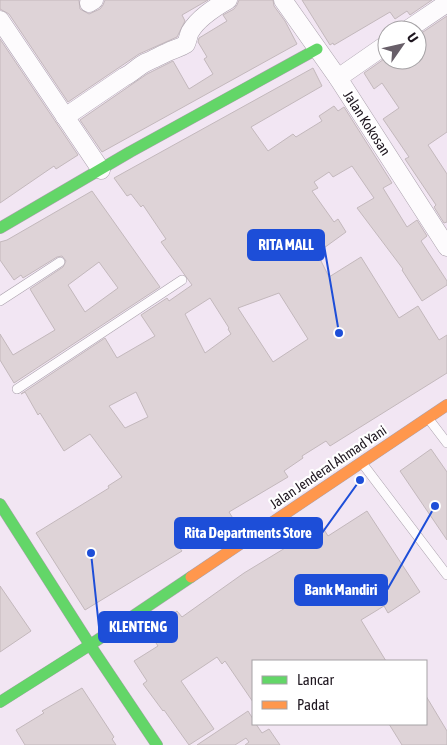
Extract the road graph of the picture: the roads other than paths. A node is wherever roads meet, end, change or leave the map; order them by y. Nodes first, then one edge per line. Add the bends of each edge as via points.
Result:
1 (228, 0) edge
2 (283, 0) edge
3 (447, 3) edge
4 (0, 20) edge
5 (422, 20) edge
6 (318, 49) junction
7 (377, 51) edge
8 (338, 78) junction
9 (65, 117) junction
10 (101, 170) junction
11 (0, 228) edge
12 (447, 247) edge
13 (60, 262) dead end
14 (182, 280) dead end
15 (0, 301) edge
16 (17, 389) dead end
17 (447, 405) edge
18 (428, 418) junction
19 (447, 443) edge
20 (362, 463) junction
21 (0, 504) edge
22 (447, 575) edge
23 (90, 645) junction
24 (0, 702) edge
25 (157, 745) edge

1 - 9 street via 195,25 186,44 145,62
2 - 6 street, Jalan Kokosan
3 - 5 street
4 - 9 street
6 - 8 street, Jalan Kokosan
6 - 10 street
7 - 8 street
8 - 12 street, Jalan Kokosan
9 - 10 street
10 - 11 street
13 - 15 lane
14 - 16 lane
17 - 18 street, Jalan Jenderal Ahmad Yani
18 - 19 lane
18 - 20 street, Jalan Jenderal Ahmad Yani
20 - 22 lane
20 - 23 street, Jalan Jenderal Ahmad Yani
21 - 23 street
23 - 24 street, Jalan Jenderal Ahmad Yani
23 - 25 street

